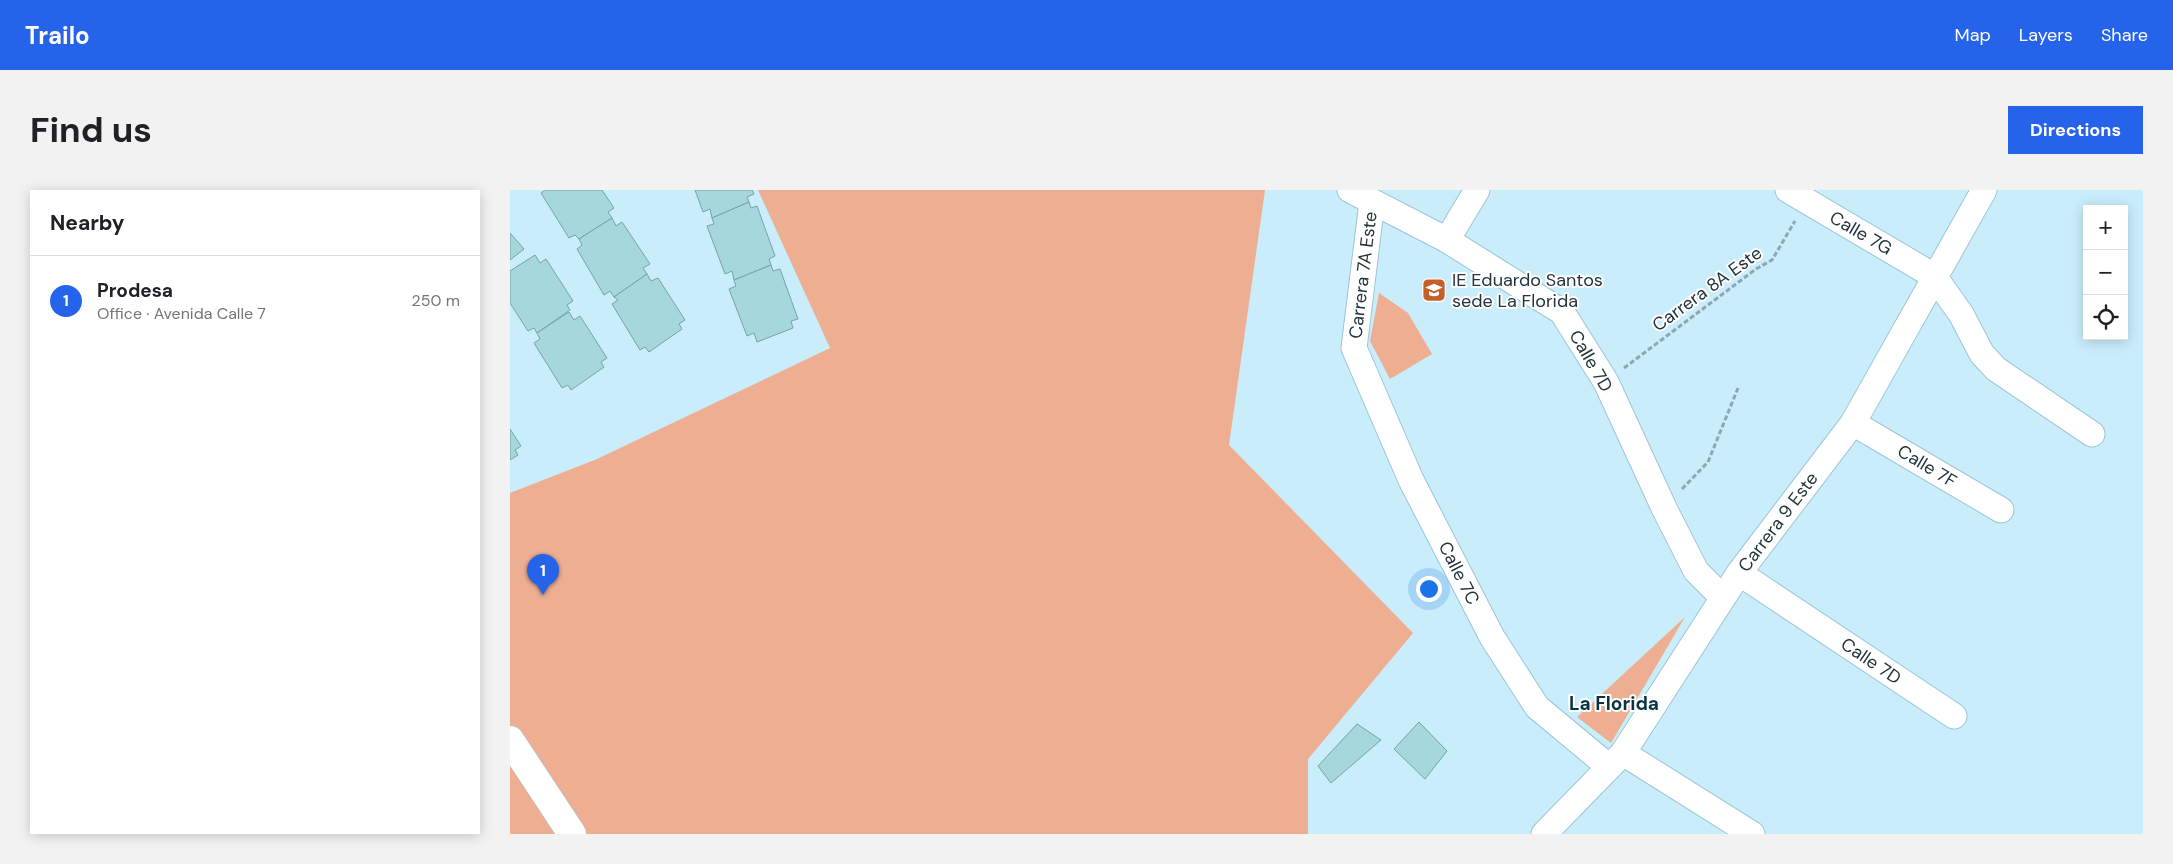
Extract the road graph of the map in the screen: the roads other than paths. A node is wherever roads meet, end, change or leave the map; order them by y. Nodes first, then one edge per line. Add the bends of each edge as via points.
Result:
1 (1350, 190) edge
2 (1476, 190) edge
3 (1984, 190) edge
4 (1797, 196) edge
5 (1372, 202) junction
6 (1447, 240) junction
7 (1934, 276) junction
8 (1354, 348) joint
9 (1853, 422) junction
10 (2092, 434) dead end
11 (2001, 510) dead end
12 (1739, 573) junction
13 (1722, 597) junction
14 (1954, 716) dead end
15 (510, 740) edge
16 (1615, 759) junction
17 (572, 834) edge
18 (1544, 834) edge
19 (1752, 834) edge

1 - 5 street, Calle 7D
2 - 6 street
3 - 7 street, Carrera 9 Este
4 - 7 street, Calle 7G
5 - 6 street, Calle 7D
5 - 8 street, Carrera 7A Este
6 - 13 street, Calle 7D via 1562,312 1606,382 1696,571
7 - 9 street, Carrera 9 Este
7 - 10 street via 1961,314 1982,354 1996,369
8 - 16 street, Calle 7C via 1411,480 1492,637 1538,706
9 - 11 street, Calle 7F
9 - 12 street, Carrera 9 Este
12 - 13 street, Carrera 9 Este
12 - 14 street, Calle 7D
13 - 16 street, Carrera 9 Este
15 - 17 main road
16 - 18 street, Carrera 9 Este
16 - 19 street, Calle 7C

